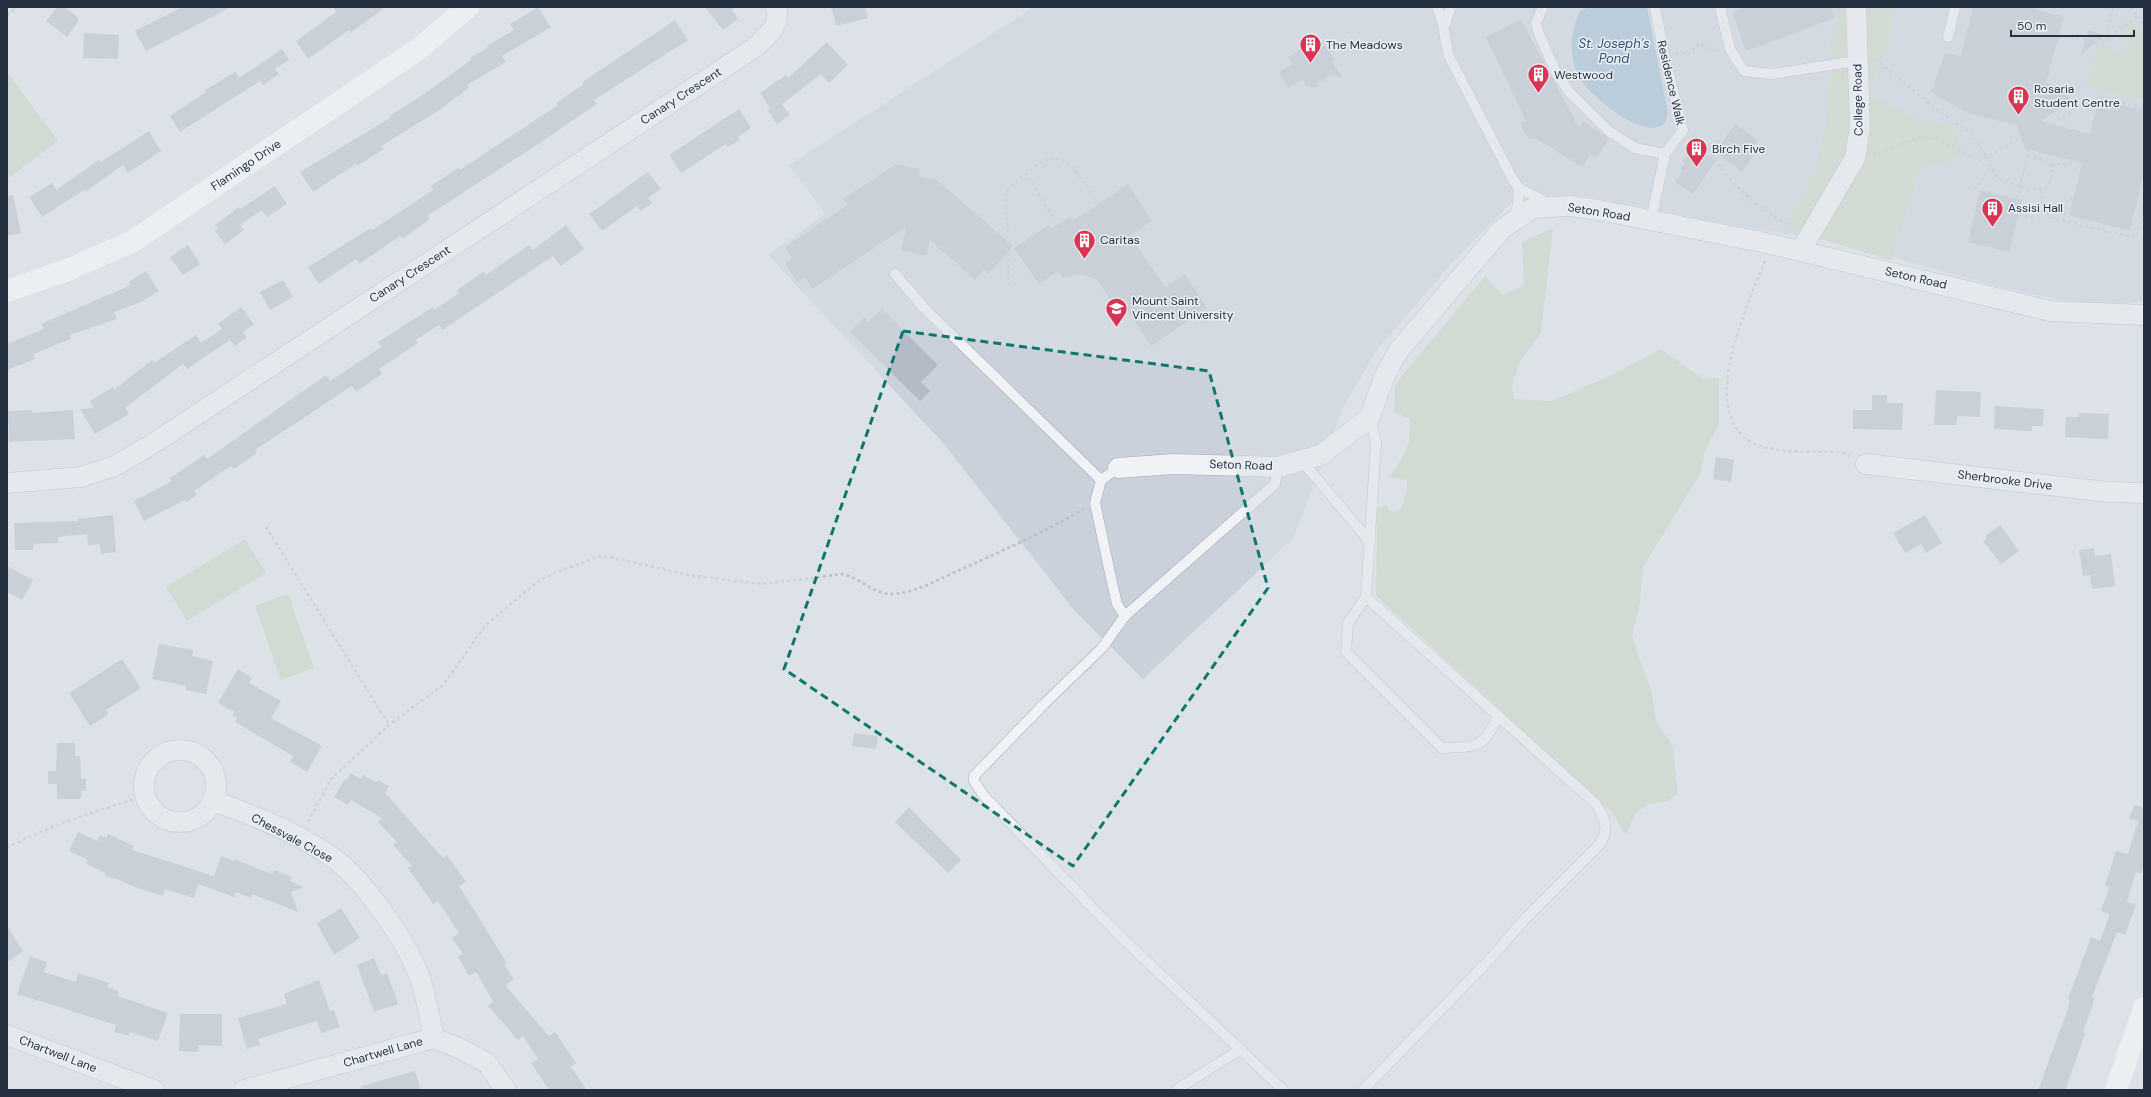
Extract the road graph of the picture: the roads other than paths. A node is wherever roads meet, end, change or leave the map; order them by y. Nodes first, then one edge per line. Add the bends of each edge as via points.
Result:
1 (468, 7) edge
2 (776, 7) edge
3 (1437, 7) edge
4 (1451, 7) edge
5 (1542, 7) edge
6 (1654, 7) edge
7 (1720, 7) edge
8 (1856, 7) edge
9 (1955, 7) edge
10 (1444, 26) junction
11 (1948, 37) dead end
12 (1866, 59) junction
13 (1665, 154) junction
14 (1519, 188) junction
15 (1556, 206) junction
16 (1514, 219) junction
17 (1651, 220) junction
18 (1801, 250) junction
19 (895, 274) dead end
20 (7, 291) edge
21 (2144, 314) edge
22 (1370, 417) junction
23 (1302, 462) junction
24 (1866, 464) road end
25 (1278, 467) junction
26 (1118, 468) joint
27 (1101, 480) junction
28 (7, 483) edge
29 (2144, 493) edge
30 (1370, 542) junction
31 (1366, 597) junction
32 (1125, 616) junction
33 (1498, 716) junction
34 (213, 801) junction
35 (2144, 1008) edge
36 (7, 1035) edge
37 (434, 1038) junction
38 (1241, 1049) junction
39 (153, 1090) edge
40 (244, 1090) edge
41 (506, 1090) edge
42 (1176, 1090) edge
43 (1283, 1090) edge
44 (1363, 1090) edge
45 (2116, 1090) edge

1 - 20 street, Flamingo Drive via 420,48 133,240 70,269
2 - 28 street, Canary Crescent via 778,12 772,31 754,48 157,441 115,466 81,477
3 - 10 lane
4 - 10 lane
5 - 13 lane via 1536,23 1539,34 1556,72 1569,92 1610,132 1635,148
6 - 13 lane, Residence Walk via 1683,130
7 - 12 lane via 1730,49 1744,71 1771,74
8 - 12 street, College Road
9 - 11 lane
10 - 14 lane via 1445,44 1450,56
12 - 18 street, College Road via 1855,158
13 - 17 lane, Residence Walk
14 - 15 lane
14 - 16 lane
15 - 16 street, Seton Road via 1533,208
15 - 17 street, Seton Road via 1604,211
16 - 22 street, Seton Road via 1477,257 1399,350 1384,377
17 - 18 street, Seton Road
18 - 21 street, Seton Road via 2050,311
19 - 27 lane via 924,307
22 - 23 street, Seton Road via 1321,455
22 - 30 lane via 1376,442
23 - 25 street, Seton Road
23 - 30 lane
24 - 29 street, Sherbrooke Drive via 2107,492
25 - 26 street, Seton Road via 1174,464
25 - 32 lane via 1275,484 1267,492
26 - 27 lane
27 - 32 lane via 1095,503 1117,604
30 - 31 lane
31 - 33 lane
31 - 33 lane via 1348,623 1346,652 1442,748 1472,747 1489,735
32 - 38 lane via 1102,648 976,771 974,781 984,796 1119,935
33 - 44 lane via 1596,804 1606,822 1606,834 1598,846 1523,922 1486,964
34 - 34 street via 216,778 212,767 194,752 183,749 171,750 160,755 146,773 145,796 160,816 171,821 184,822 196,818 206,811
34 - 37 street, Chessvale Close via 243,811 299,838 329,855 353,876 406,947 418,974
35 - 45 street
36 - 39 street, Chartwell Lane
37 - 40 street, Chartwell Lane
37 - 41 street, Chartwell Lane via 487,1063
38 - 42 lane
38 - 43 lane

